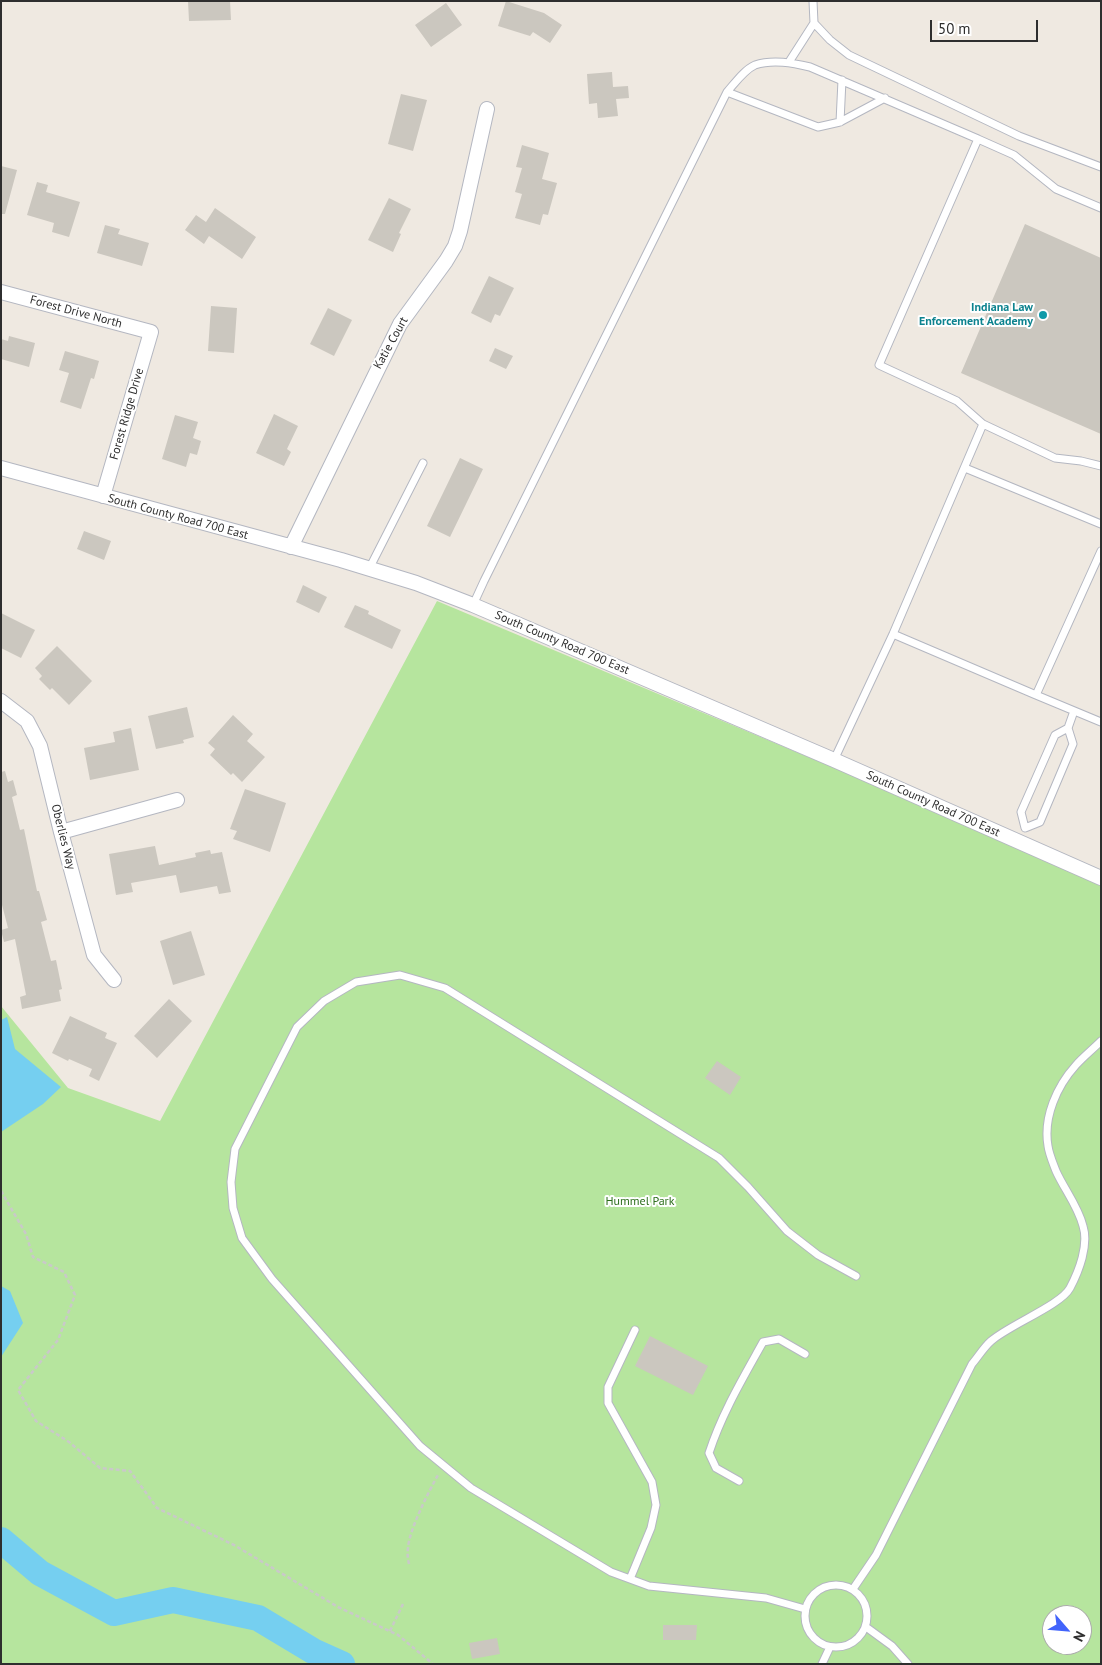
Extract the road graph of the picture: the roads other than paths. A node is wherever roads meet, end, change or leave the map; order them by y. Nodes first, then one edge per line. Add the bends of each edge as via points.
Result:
1 (813, 1) edge
2 (814, 23) junction
3 (789, 62) junction
4 (842, 80) junction
5 (727, 92) junction
6 (884, 98) junction
7 (487, 109) dead end
8 (840, 122) junction
9 (978, 139) junction
10 (1101, 167) edge
11 (1101, 208) edge
12 (1, 292) edge
13 (151, 332) joint
14 (983, 424) junction
15 (423, 463) dead end
16 (1101, 466) edge
17 (1, 468) edge
18 (965, 468) junction
19 (103, 496) junction
20 (1101, 524) edge
21 (291, 547) junction
22 (1101, 551) edge
23 (368, 569) junction
24 (474, 605) junction
25 (893, 634) junction
26 (1036, 695) junction
27 (1, 701) edge
28 (1074, 711) junction
29 (1101, 722) edge
30 (1068, 728) junction
31 (834, 760) junction
32 (177, 800) dead end
33 (1025, 828) junction
34 (61, 832) junction
35 (1019, 842) junction
36 (1101, 878) edge
37 (114, 980) dead end
38 (1101, 1041) edge
39 (856, 1276) dead end
40 (636, 1330) dead end
41 (806, 1354) dead end
42 (739, 1481) dead end
43 (630, 1579) junction
44 (853, 1589) junction
45 (805, 1609) junction
46 (866, 1628) junction
47 (830, 1647) junction
48 (822, 1664) edge
49 (908, 1664) edge

1 - 2 lane
2 - 3 lane
2 - 10 lane via 850,55 1019,136
3 - 4 lane
3 - 5 lane via 754,66
4 - 6 lane
4 - 8 lane
5 - 8 lane via 818,127
5 - 24 lane
6 - 8 lane
6 - 9 lane
7 - 21 street, Katie Court via 455,246 400,324
9 - 11 lane via 1014,155 1056,189
9 - 14 lane via 879,365 957,401
12 - 13 street, Forest Drive North
13 - 19 street, Forest Ridge Drive
14 - 16 lane via 1055,458
14 - 18 lane
15 - 23 lane
17 - 19 street, South County Road 700 East
18 - 20 lane
18 - 25 lane
19 - 21 street, South County Road 700 East
21 - 23 street, South County Road 700 East
22 - 26 lane
23 - 24 street, South County Road 700 East
24 - 31 street, South County Road 700 East
25 - 26 lane
25 - 31 lane
26 - 28 lane
27 - 34 street, Oberlies Way via 26,721 40,746
28 - 29 lane
28 - 30 lane
30 - 33 lane via 1055,735 1021,812
30 - 33 lane via 1073,744 1040,822
31 - 35 street, South County Road 700 East
32 - 34 street
33 - 35 lane
34 - 37 street, Oberlies Way via 94,955
35 - 36 street, South County Road 700 East
38 - 44 lane via 1075,1065 1063,1082 1053,1101 1048,1122 1048,1146 1084,1226 1084,1246 1069,1291 991,1341 972,1364 876,1555
39 - 43 lane via 818,1255 787,1231 720,1158 445,988 400,975 356,982 324,1001 297,1028 235,1149 231,1182 233,1208 242,1238 272,1280 420,1446 471,1488 611,1572
40 - 43 lane via 608,1387 608,1403 652,1482 656,1505 651,1528
41 - 42 lane via 779,1339 763,1342 740,1383 716,1429 709,1453 716,1468
43 - 45 lane via 649,1586 766,1598
44 - 45 lane via 834,1584 824,1587 815,1592
44 - 46 lane via 866,1606
45 - 47 lane via 806,1624 812,1637
46 - 47 lane via 852,1644
46 - 49 lane via 892,1646
47 - 48 lane

